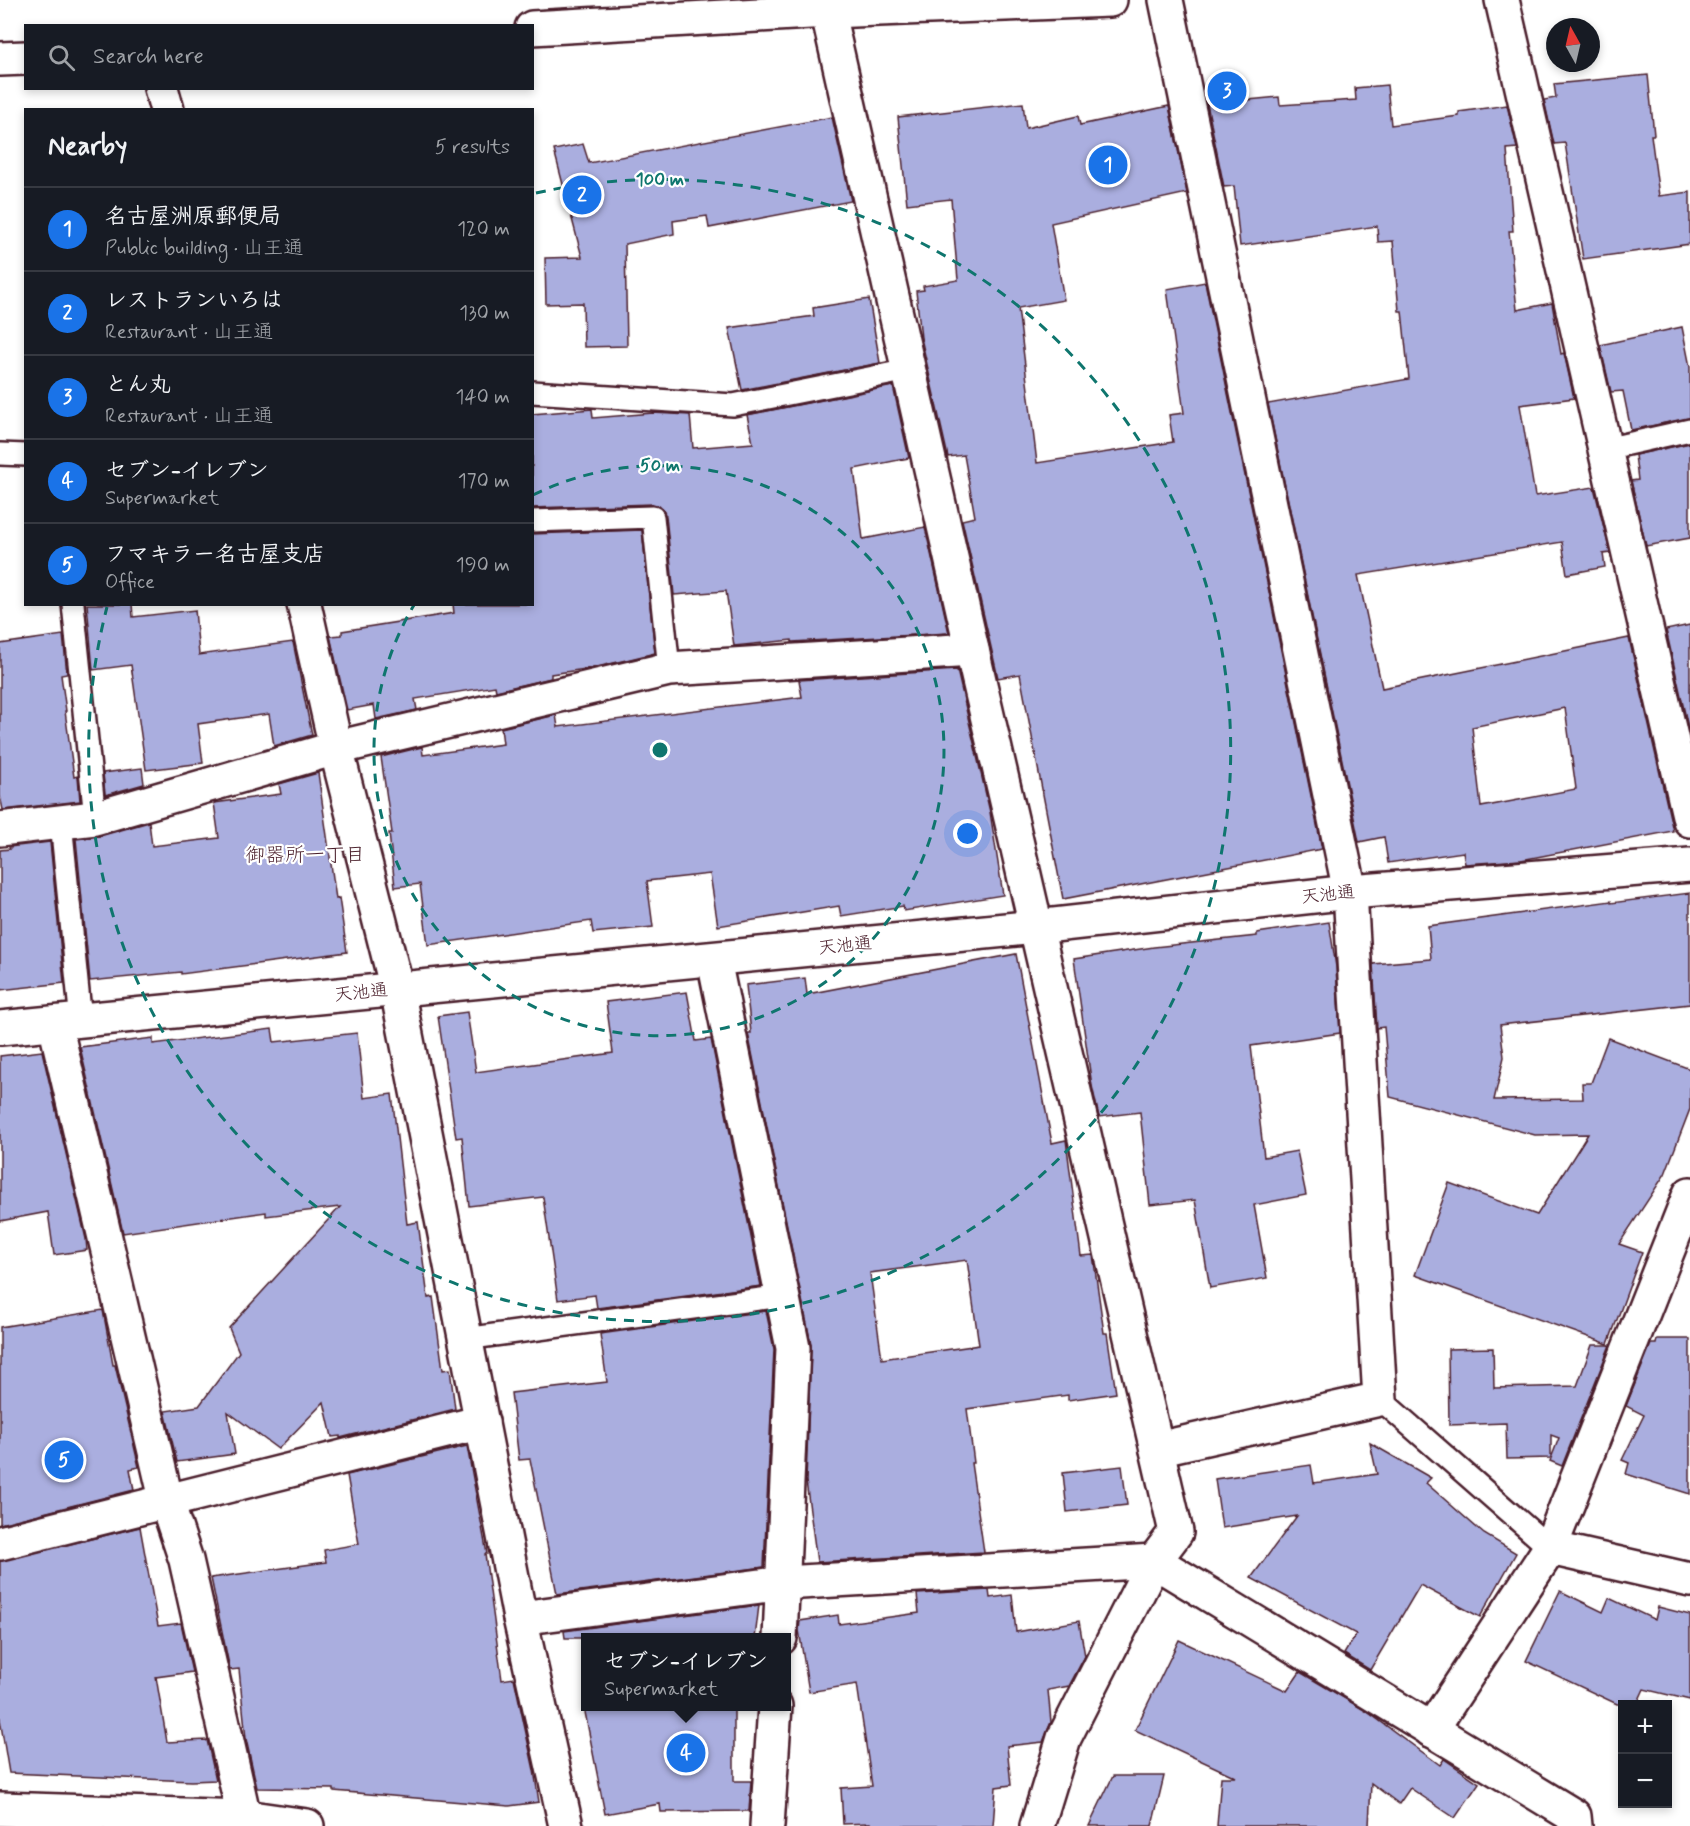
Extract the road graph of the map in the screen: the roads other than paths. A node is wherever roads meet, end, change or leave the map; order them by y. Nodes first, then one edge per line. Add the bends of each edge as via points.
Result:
1 (1110, 0) edge
2 (1167, 0) edge
3 (1502, 0) edge
4 (826, 6) edge
5 (534, 28) edge
6 (24, 58) edge
7 (0, 59) edge
8 (162, 90) edge
9 (166, 108) edge
10 (909, 370) junction
11 (534, 392) edge
12 (1690, 430) edge
13 (1605, 449) junction
14 (0, 454) edge
15 (24, 456) edge
16 (534, 520) edge
17 (73, 606) edge
18 (304, 606) edge
19 (972, 650) junction
20 (669, 669) junction
21 (336, 748) junction
22 (95, 818) junction
23 (1690, 820) edge
24 (61, 822) junction
25 (0, 829) edge
26 (1690, 865) edge
27 (1350, 892) junction
28 (1036, 927) junction
29 (714, 960) junction
30 (397, 990) junction
31 (68, 1023) junction
32 (0, 1028) edge
33 (1690, 1194) edge
34 (782, 1296) junction
35 (465, 1339) junction
36 (1380, 1399) junction
37 (482, 1422) junction
38 (1157, 1449) junction
39 (167, 1503) junction
40 (0, 1543) edge
41 (1550, 1548) junction
42 (1154, 1561) junction
43 (1690, 1580) edge
44 (784, 1583) junction
45 (520, 1618) junction
46 (780, 1633) edge
47 (775, 1711) edge
48 (1431, 1730) junction
49 (0, 1809) edge
50 (245, 1822) edge
51 (307, 1826) edge
52 (566, 1826) edge
53 (767, 1826) edge
54 (1037, 1826) edge
55 (1575, 1826) edge

1 - 4 street
2 - 27 street
3 - 13 street
4 - 5 street
4 - 10 street
6 - 7 street
8 - 9 street
10 - 11 lane via 733,405
10 - 19 street
12 - 13 lane
13 - 23 street
14 - 15 lane
16 - 20 lane via 654,517
17 - 22 lane
18 - 21 street
19 - 20 street
19 - 28 street
20 - 21 street
21 - 22 street
21 - 30 street
22 - 24 street
24 - 25 street
24 - 31 lane
26 - 27 street, 天池通
27 - 28 street, 天池通
27 - 36 street
28 - 29 street, 天池通
28 - 38 street
29 - 30 street, 天池通
29 - 34 street
30 - 31 street, 天池通
30 - 35 street
31 - 32 street, 天池通
31 - 39 street
33 - 41 street
34 - 35 lane
34 - 44 street via 793,1348
35 - 37 street
36 - 38 street
36 - 41 lane
37 - 39 street
37 - 45 street
38 - 42 street via 1176,1532
39 - 40 street
39 - 50 street via 186,1560
41 - 43 street
41 - 48 street
42 - 44 street
42 - 48 street
42 - 54 street via 1065,1738
44 - 45 street
44 - 46 street
45 - 52 street
47 - 53 street
48 - 55 street via 1574,1816
49 - 50 street
50 - 51 street

